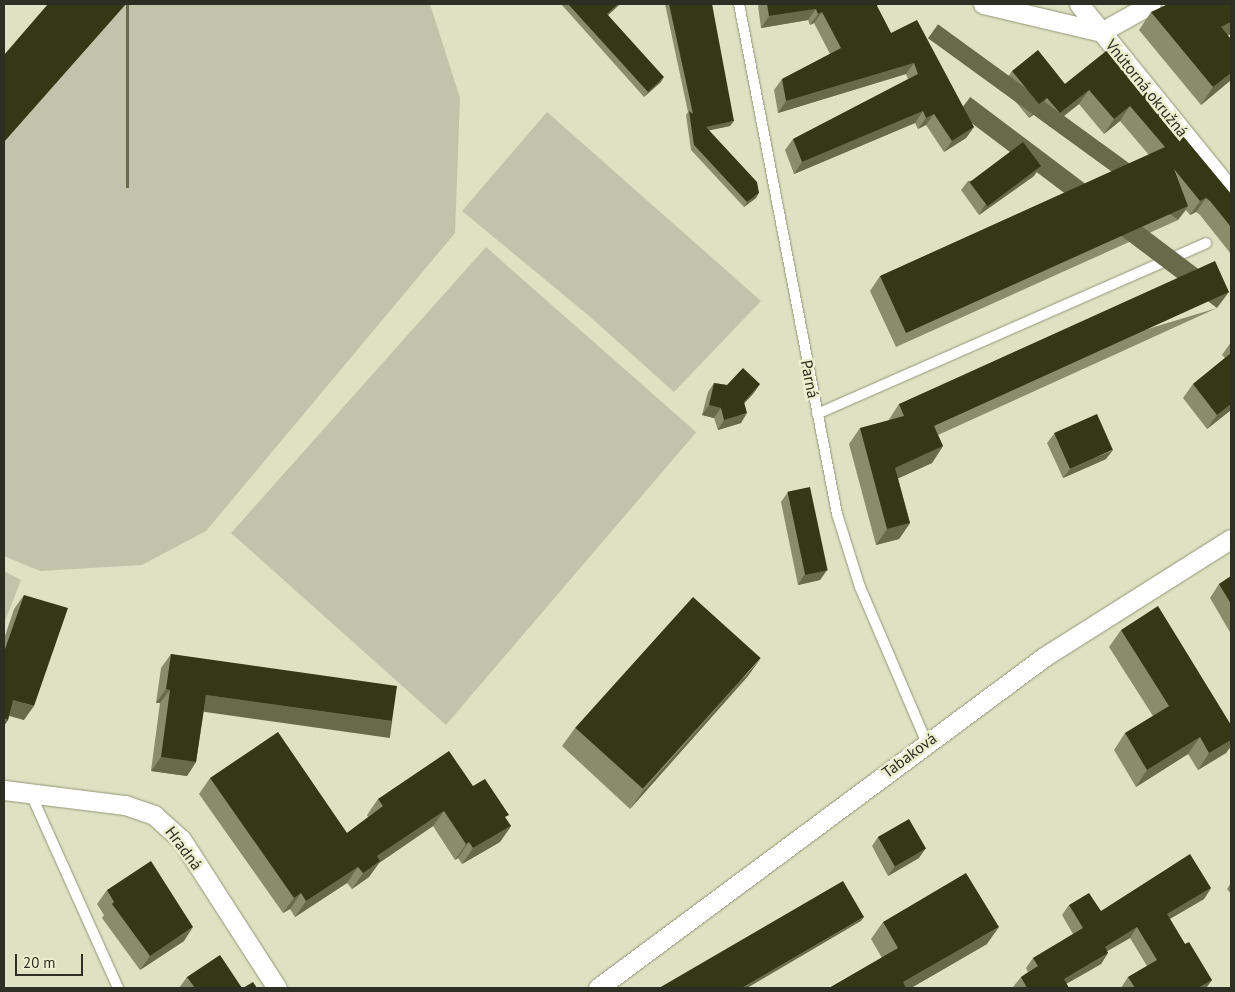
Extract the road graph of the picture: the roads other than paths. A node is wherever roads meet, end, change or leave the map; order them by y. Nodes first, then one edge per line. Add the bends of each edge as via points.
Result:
1 (739, 4) edge
2 (983, 4) edge
3 (1079, 4) edge
4 (1151, 4) edge
5 (1101, 32) junction
6 (1231, 192) edge
7 (1206, 243) dead end
8 (817, 414) junction
9 (1231, 539) edge
10 (926, 741) junction
11 (4, 790) edge
12 (30, 792) junction
13 (118, 988) edge
14 (277, 988) edge
15 (598, 988) edge

1 - 8 lane, Parná
2 - 5 street, Vnútorná okružná
3 - 5 street
4 - 5 street
5 - 6 street, Vnútorná okružná
7 - 8 lane
8 - 10 lane, Parná via 837,514 860,587
9 - 10 street, Tabaková via 1044,657
10 - 15 street, Tabaková
11 - 12 street, Hradná
12 - 13 lane
12 - 14 street, Hradná via 125,804 154,814 181,839

